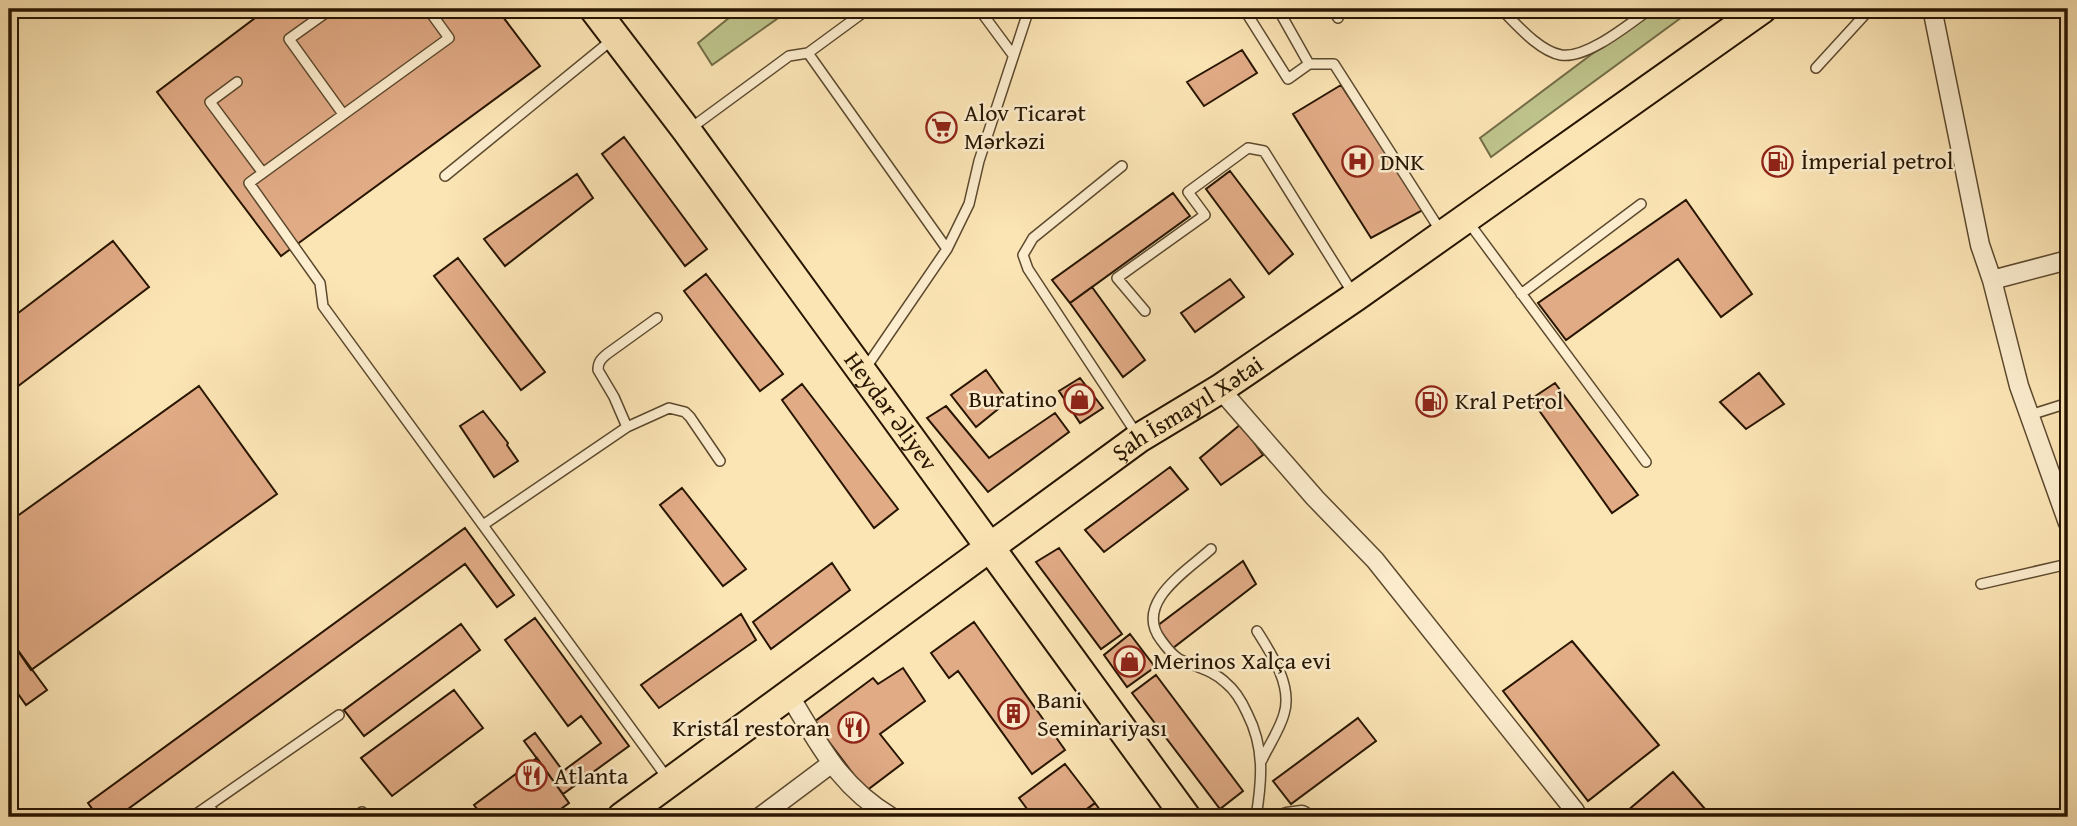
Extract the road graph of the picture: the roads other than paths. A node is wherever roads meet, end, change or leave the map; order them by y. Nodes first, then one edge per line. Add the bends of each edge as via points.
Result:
1 (331, 9) edge
2 (428, 9) edge
3 (594, 9) edge
4 (869, 9) edge
5 (979, 9) edge
6 (1029, 9) edge
7 (1244, 9) edge
8 (1278, 9) edge
9 (1332, 9) edge
10 (1501, 9) edge
11 (1650, 9) edge
12 (1762, 9) edge
13 (1870, 9) edge
14 (1928, 9) edge
15 (1338, 18) dead end
16 (614, 37) junction
17 (808, 53) junction
18 (1013, 55) junction
19 (1309, 64) junction
20 (1816, 68) dead end
21 (237, 82) dead end
22 (343, 114) junction
23 (687, 131) junction
24 (1122, 166) dead end
25 (263, 173) junction
26 (444, 176) dead end
27 (1641, 204) dead end
28 (1466, 219) junction
29 (1443, 235) junction
30 (947, 249) junction
31 (2068, 260) edge
32 (1992, 280) junction
33 (1521, 294) junction
34 (1355, 297) junction
35 (1146, 311) dead end
36 (657, 318) dead end
37 (862, 373) junction
38 (1220, 389) junction
39 (2068, 403) edge
40 (2030, 415) junction
41 (626, 427) junction
42 (1139, 438) junction
43 (720, 461) dead end
44 (1646, 462) dead end
45 (2068, 523) edge
46 (483, 525) junction
47 (989, 548) junction
48 (1212, 549) dead end
49 (2068, 564) edge
50 (1981, 584) dead end
51 (1257, 631) dead end
52 (789, 695) junction
53 (339, 715) dead end
54 (1262, 761) junction
55 (831, 763) junction
56 (670, 782) junction
57 (209, 806) junction
58 (1575, 811) dead end
59 (191, 817) edge
60 (217, 817) edge
61 (622, 817) edge
62 (760, 817) edge
63 (891, 817) edge
64 (1186, 817) edge
65 (1256, 817) edge
66 (1287, 817) edge
67 (1305, 817) edge

1 - 22 lane via 289,39
2 - 22 lane via 449,38
3 - 16 main road, Heydər Əliyev
4 - 17 lane
5 - 18 lane
6 - 18 lane
7 - 19 lane via 1288,79
8 - 19 lane
9 - 15 lane
10 - 11 lane via 1529,37 1559,55 1580,55
12 - 28 main road, Şah İsmayıl Xətai
13 - 20 lane
14 - 32 street via 1933,13 1980,245
16 - 23 main road, Heydər Əliyev
16 - 26 lane
17 - 23 lane via 789,56
17 - 30 lane
18 - 30 lane via 969,204
19 - 29 lane via 1334,64
21 - 25 lane via 210,102
22 - 25 lane
23 - 37 main road, Heydər Əliyev
24 - 42 lane via 1033,238 1023,255
25 - 46 lane via 249,183 320,283 323,306
27 - 33 lane
28 - 29 main road, Şah İsmayıl Xətai
28 - 33 lane
29 - 34 main road, Şah İsmayıl Xətai
30 - 37 lane
31 - 32 street
32 - 40 street
33 - 44 lane
34 - 35 lane via 1264,151 1248,148 1188,192 1205,215 1117,278
34 - 38 main road, Şah İsmayıl Xətai
36 - 41 lane via 598,365
37 - 47 main road, Heydər Əliyev
38 - 42 main road, Şah İsmayıl Xətai
38 - 58 street via 1375,560
39 - 40 lane
40 - 45 street
41 - 43 lane via 669,408 679,410 690,417
41 - 46 lane
42 - 47 main road, Şah İsmayıl Xətai
46 - 56 lane
47 - 52 main road, Şah İsmayıl Xətai
47 - 64 main road, Heydər Əliyev
48 - 54 lane via 1161,594 1154,605 1152,624 1177,658 1228,684 1252,724
49 - 50 lane
51 - 54 lane via 1275,661 1285,691 1285,713
52 - 55 street
52 - 56 main road, Şah İsmayıl Xətai
53 - 57 lane
54 - 65 lane
55 - 62 street
55 - 63 street via 861,796
56 - 61 main road, Şah İsmayıl Xətai
57 - 59 lane
57 - 60 lane
66 - 67 street

